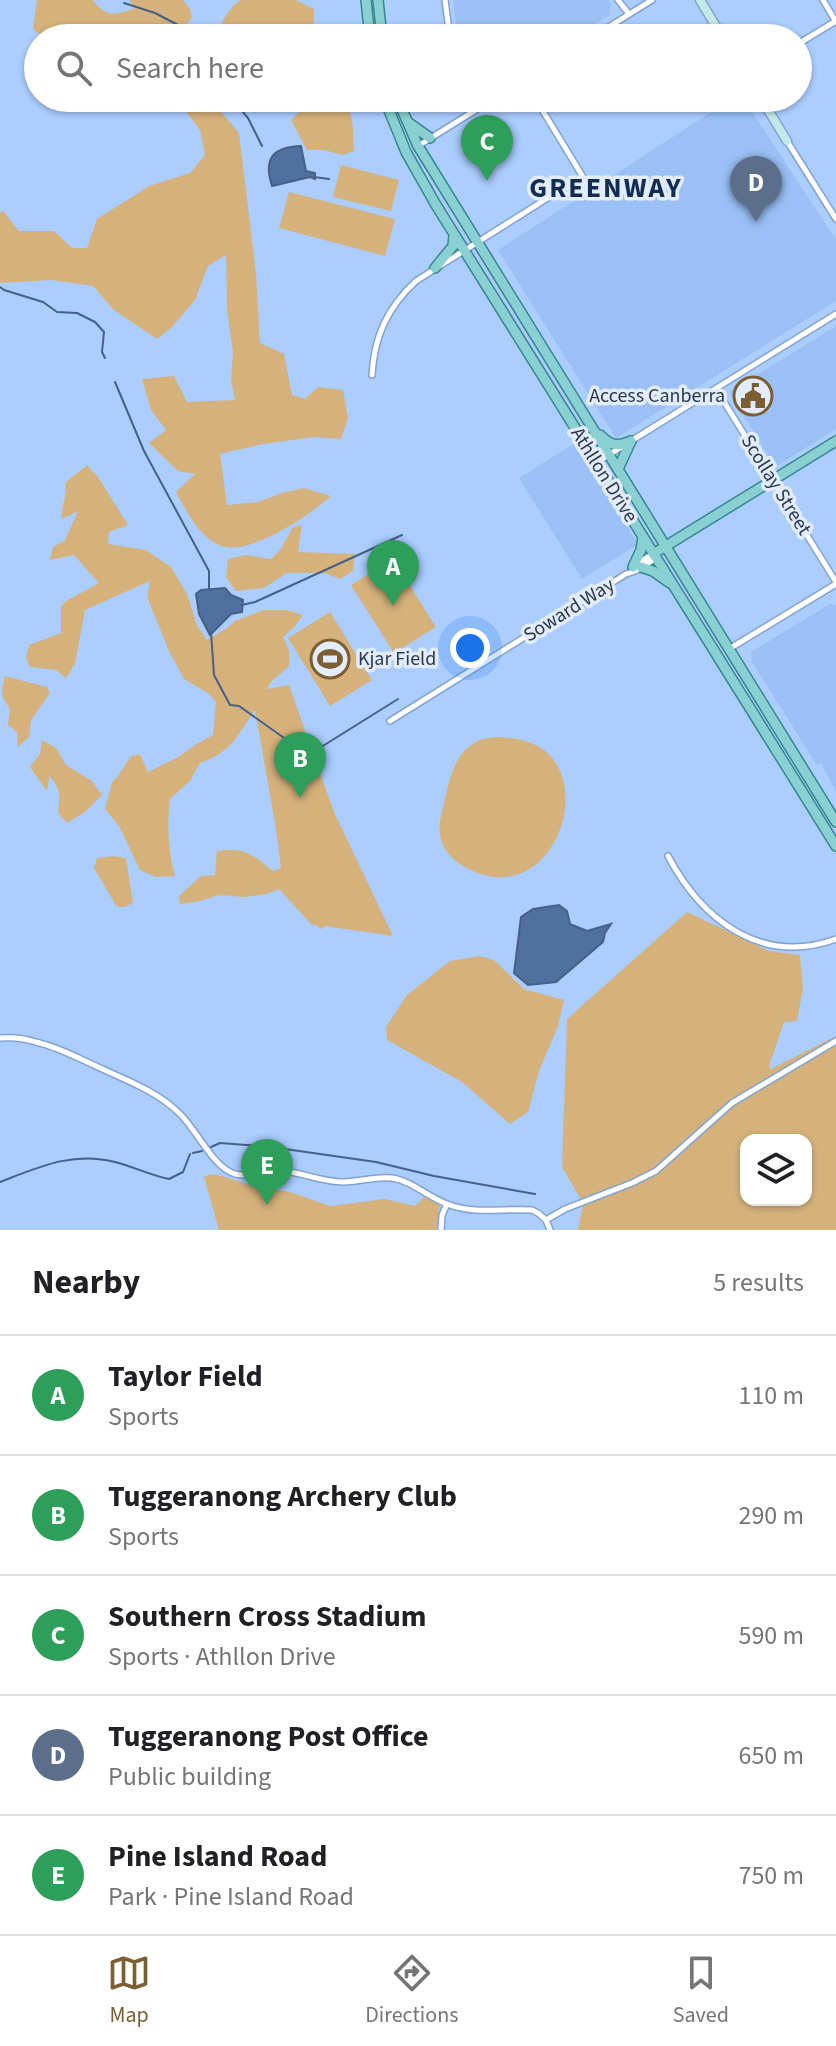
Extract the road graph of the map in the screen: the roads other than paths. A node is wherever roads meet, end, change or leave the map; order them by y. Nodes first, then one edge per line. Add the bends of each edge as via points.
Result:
1 (366, 0) edge
2 (378, 0) edge
3 (445, 0) edge
4 (618, 0) edge
5 (652, 0) edge
6 (700, 0) edge
7 (823, 0) edge
8 (629, 14) junction
9 (836, 21) edge
10 (369, 24) edge
11 (381, 24) edge
12 (448, 24) edge
13 (613, 24) edge
14 (715, 24) edge
15 (812, 36) edge
16 (389, 112) edge
17 (402, 112) edge
18 (471, 112) edge
19 (544, 112) edge
20 (769, 112) edge
21 (406, 121) junction
22 (396, 131) junction
23 (430, 138) junction
24 (787, 141) joint
25 (418, 146) junction
26 (427, 189) junction
27 (836, 219) edge
28 (454, 235) junction
29 (477, 241) junction
30 (464, 250) junction
31 (435, 268) junction
32 (836, 314) edge
33 (372, 375) dead end
34 (716, 389) junction
35 (592, 427) junction
36 (631, 441) junction
37 (836, 441) edge
38 (836, 448) edge
39 (609, 454) junction
40 (596, 462) junction
41 (618, 469) junction
42 (774, 482) junction
43 (643, 537) junction
44 (667, 548) junction
45 (655, 556) junction
46 (633, 569) junction
47 (836, 583) edge
48 (673, 585) junction
49 (706, 639) junction
50 (729, 649) junction
51 (737, 688) junction
52 (390, 721) dead end
53 (836, 822) edge
54 (836, 846) edge
55 (668, 856) dead end
56 (836, 939) edge
57 (0, 1038) edge
58 (836, 1041) edge
59 (447, 1204) junction
60 (546, 1220) junction
61 (441, 1230) edge
62 (550, 1230) edge

1 - 10 main road
2 - 11 main road
3 - 12 street
4 - 8 street
5 - 8 street
6 - 14 street
7 - 9 street
8 - 13 street
9 - 15 street
16 - 22 main road, Athllon Drive
17 - 21 main road, Athllon Drive
18 - 23 street
19 - 29 street via 583,177
20 - 24 street
21 - 23 main road
21 - 25 main road, Athllon Drive
22 - 25 main road via 406,144
22 - 26 main road, Athllon Drive
23 - 25 street
24 - 27 street
25 - 26 main road via 414,157
25 - 29 main road, Athllon Drive
26 - 28 main road, Athllon Drive
28 - 30 main road, Athllon Drive
28 - 31 main road via 453,246
29 - 30 street
29 - 35 main road, Athllon Drive
30 - 31 street
30 - 40 main road, Athllon Drive
31 - 33 street via 408,288 385,319
32 - 34 street
34 - 36 street
34 - 42 street, Scollay Street
35 - 36 main road via 611,444
35 - 39 main road, Athllon Drive
36 - 39 street
36 - 41 main road
37 - 42 main road, Soward Way
38 - 42 main road, Soward Way
39 - 40 street
39 - 41 main road, Athllon Drive
40 - 43 main road, Athllon Drive
41 - 44 main road, Athllon Drive
42 - 44 main road, Soward Way
42 - 47 street, Scollay Street
43 - 45 main road, Athllon Drive
43 - 46 main road
44 - 45 main road, Soward Way
44 - 50 main road, Athllon Drive
45 - 46 street, Soward Way
45 - 48 main road, Athllon Drive
46 - 48 main road via 653,571
46 - 52 street, Soward Way
47 - 50 street
48 - 49 main road, Athllon Drive
49 - 50 main road via 717,651
49 - 51 main road, Athllon Drive
50 - 51 main road via 725,661
50 - 53 main road, Athllon Drive
51 - 54 main road, Athllon Drive
55 - 56 street via 693,895 739,934 790,947
57 - 59 street via 51,1046 152,1093 179,1113 215,1161 234,1174 282,1171 343,1182 392,1178
58 - 60 street via 732,1103 656,1171
59 - 60 street via 478,1211 532,1210
59 - 61 street
60 - 62 street

